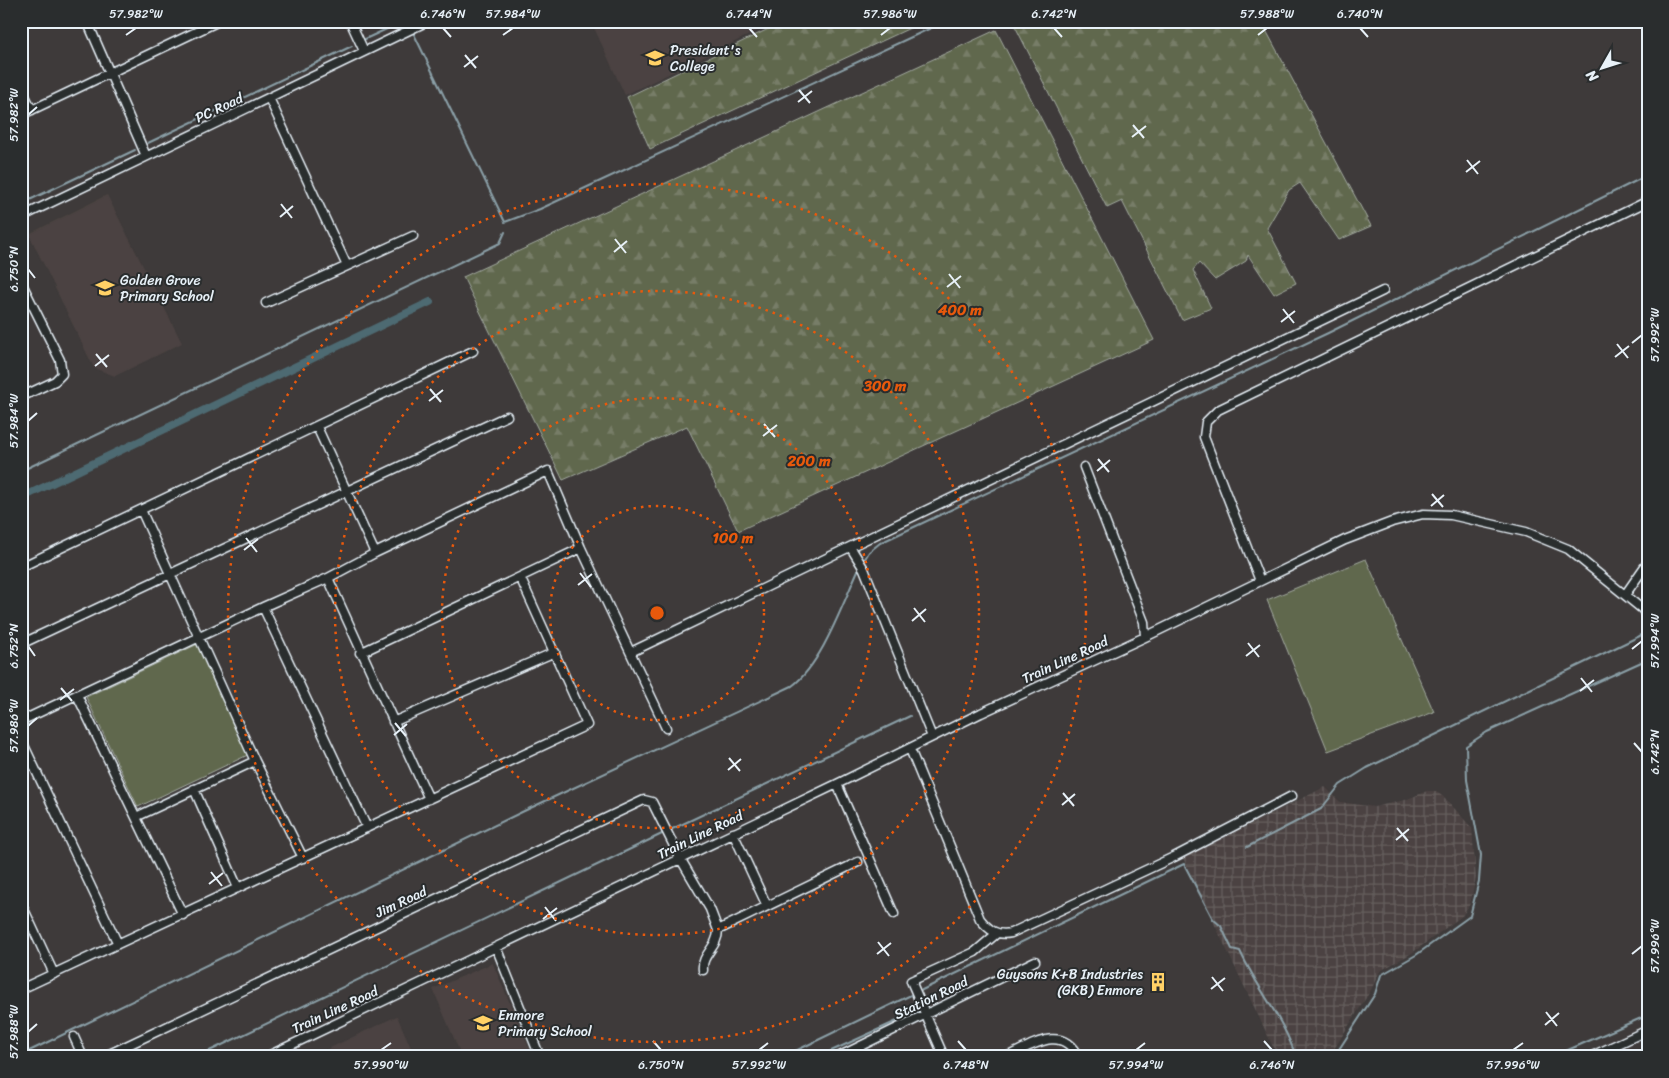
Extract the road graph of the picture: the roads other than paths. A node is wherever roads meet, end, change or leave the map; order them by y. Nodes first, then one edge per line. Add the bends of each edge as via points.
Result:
1 (87, 21) edge
2 (219, 21) edge
3 (350, 21) edge
4 (428, 21) edge
5 (364, 52) junction
6 (110, 74) junction
7 (21, 88) edge
8 (269, 98) junction
9 (32, 110) junction
10 (21, 115) edge
11 (146, 156) junction
12 (1648, 201) edge
13 (21, 216) edge
14 (413, 236) dead end
15 (347, 266) junction
16 (21, 282) edge
17 (1383, 291) dead end
18 (266, 303) dead end
19 (473, 352) dead end
20 (21, 397) edge
21 (507, 416) dead end
22 (317, 427) junction
23 (1084, 467) dead end
24 (346, 490) junction
25 (141, 510) junction
26 (581, 548) junction
27 (851, 548) junction
28 (376, 553) junction
29 (1648, 562) edge
30 (21, 566) edge
31 (170, 574) junction
32 (520, 577) junction
33 (328, 578) junction
34 (1260, 581) junction
35 (1625, 594) junction
36 (263, 607) junction
37 (1648, 617) edge
38 (198, 638) junction
39 (1145, 638) junction
40 (21, 644) edge
41 (360, 652) junction
42 (555, 652) junction
43 (631, 652) junction
44 (77, 695) junction
45 (21, 722) edge
46 (393, 722) junction
47 (666, 728) dead end
48 (932, 737) junction
49 (21, 738) edge
50 (910, 749) junction
51 (255, 761) junction
52 (837, 784) junction
53 (194, 789) junction
54 (1292, 796) dead end
55 (429, 799) junction
56 (136, 817) junction
57 (366, 828) junction
58 (733, 833) junction
59 (303, 858) junction
60 (680, 858) junction
61 (858, 862) dead end
62 (238, 888) junction
63 (21, 903) edge
64 (767, 906) junction
65 (894, 914) dead end
66 (183, 915) junction
67 (718, 930) junction
68 (996, 934) junction
69 (118, 944) junction
70 (496, 947) junction
71 (1035, 961) dead end
72 (703, 970) dead end
73 (54, 974) junction
74 (21, 989) edge
75 (926, 1014) junction
76 (1648, 1030) edge
77 (74, 1037) dead end
78 (83, 1057) edge
79 (104, 1057) edge
80 (266, 1057) edge
81 (540, 1057) edge
82 (838, 1057) edge
83 (944, 1057) edge
84 (1006, 1057) edge
85 (1078, 1057) edge
86 (1590, 1057) edge

1 - 6 street
2 - 6 street
3 - 5 street
4 - 5 street, PC Road
5 - 8 street, PC Road
6 - 9 street
6 - 11 street
7 - 9 street
8 - 11 street, PC Road
8 - 15 street
9 - 10 street
11 - 13 street, PC Road
12 - 34 street via 1218,410 1206,422 1204,437
14 - 15 street
15 - 18 street
16 - 20 street via 60,360 62,374
17 - 27 street
19 - 22 street
21 - 24 street
22 - 24 street
22 - 25 street
23 - 39 street via 1144,622
24 - 28 street
24 - 31 street
25 - 30 street
25 - 31 street
26 - 28 street via 548,471
26 - 32 street
26 - 43 street
27 - 43 street
27 - 48 street via 864,569
28 - 33 street
29 - 35 street
31 - 38 street
31 - 40 street
32 - 41 street
32 - 42 street
33 - 36 street
33 - 41 street
34 - 35 street, Train Line Road via 1344,540 1423,514 1451,515 1526,532 1568,548
34 - 39 street, Train Line Road
35 - 37 street, Train Line Road
36 - 38 street
36 - 57 street
38 - 44 street
38 - 51 street
39 - 48 street, Train Line Road
41 - 46 street
42 - 46 street
42 - 55 street via 587,725
43 - 47 street
44 - 45 street
44 - 56 street
46 - 55 street
48 - 50 street, Train Line Road
49 - 69 street
50 - 52 street, Train Line Road
50 - 68 street via 980,919
51 - 53 street
51 - 59 street
52 - 58 street, Train Line Road
52 - 65 street
53 - 56 street
53 - 62 street
54 - 68 street via 1174,857 1011,933
55 - 57 street
56 - 66 street
57 - 59 street
58 - 60 street, Train Line Road
58 - 64 street
59 - 62 street
60 - 67 street, Jim Road via 710,909
60 - 70 street, Train Line Road
60 - 79 street, Jim Road via 652,802 644,800
61 - 64 street
62 - 66 street
63 - 73 street
64 - 67 street
66 - 69 street
67 - 72 street via 718,940 705,959
68 - 75 street via 975,952 911,981
69 - 73 street
70 - 80 street, Train Line Road
70 - 81 street
71 - 75 street, Station Road
73 - 74 street
75 - 82 street, Station Road
75 - 83 street
76 - 86 street
77 - 78 street
84 - 85 street via 1058,1038 1066,1042

